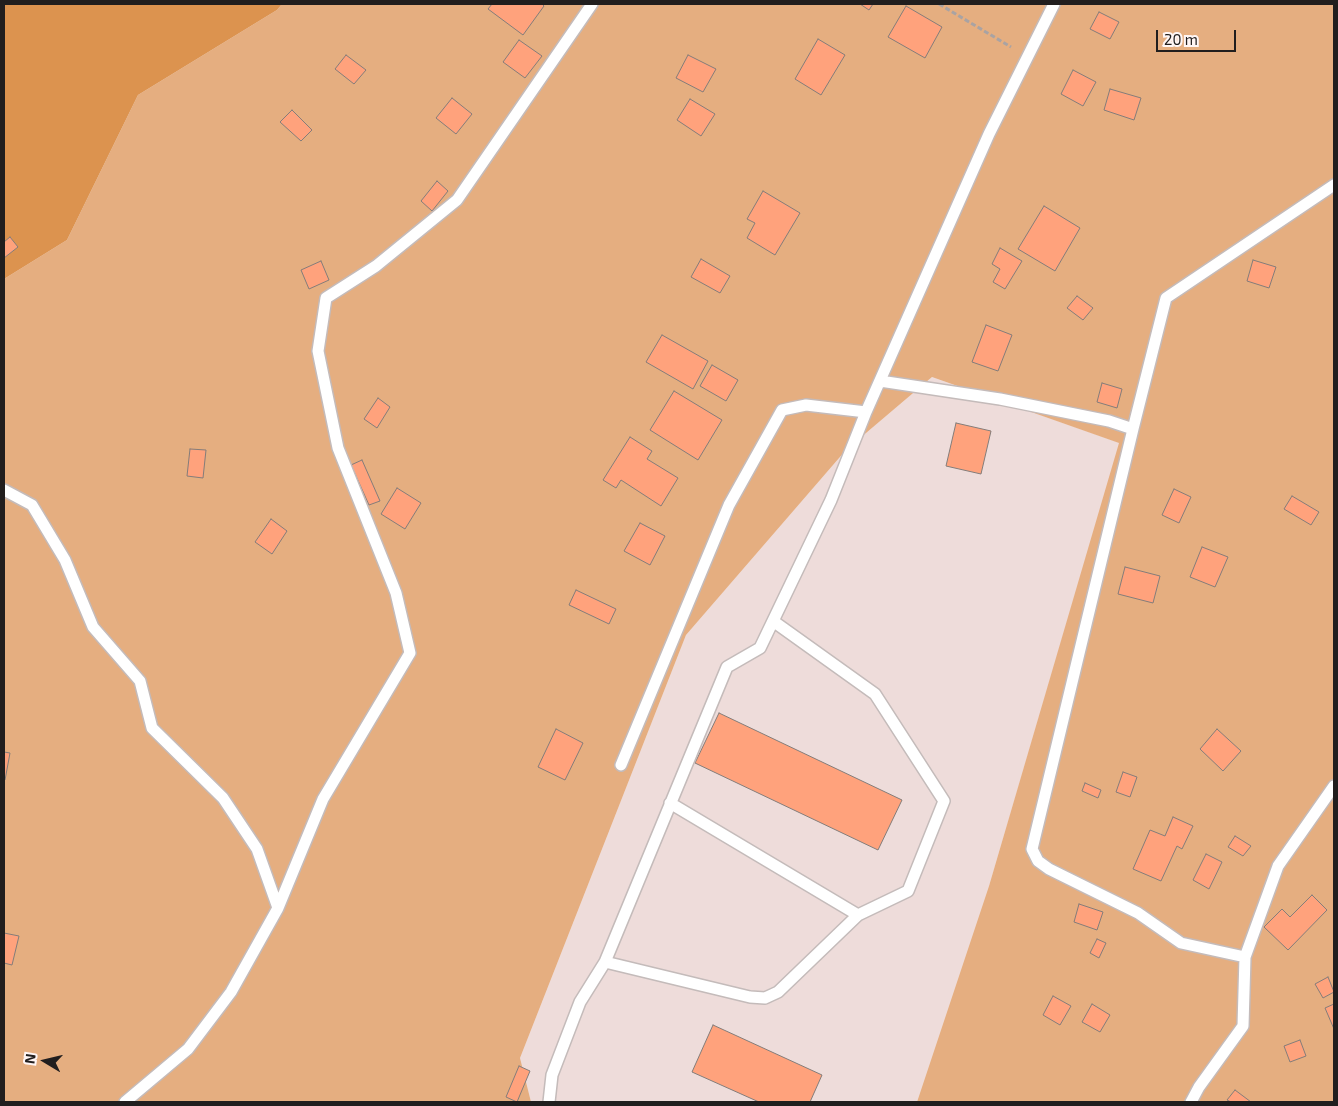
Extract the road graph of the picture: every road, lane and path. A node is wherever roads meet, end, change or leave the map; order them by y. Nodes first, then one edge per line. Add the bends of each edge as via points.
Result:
1 (592, 4) edge
2 (939, 4) edge
3 (1054, 4) edge
4 (1028, 58) junction
5 (1334, 185) edge
6 (880, 381) junction
7 (866, 412) junction
8 (1133, 429) junction
9 (4, 490) edge
10 (773, 621) junction
11 (621, 765) dead end
12 (1334, 786) edge
13 (670, 803) junction
14 (278, 908) junction
15 (858, 915) junction
16 (1245, 957) junction
17 (605, 962) junction
18 (125, 1102) edge
19 (549, 1102) edge
20 (1191, 1102) edge

1 - 14 lane via 457,200 376,266 326,298 318,351 338,448 396,593 410,653 323,799
2 - 4 path
3 - 4 lane
4 - 6 lane via 989,134
5 - 8 lane via 1166,298
6 - 7 lane
6 - 8 lane via 1000,399 1109,421
7 - 10 lane via 831,500
7 - 11 lane via 806,406 782,410 729,505
8 - 16 lane via 1032,849 1038,860 1049,869 1138,913 1180,943
9 - 14 lane via 32,506 65,560 93,627 140,681 152,728 223,798 257,849
10 - 13 lane via 760,648 727,667
10 - 15 lane via 874,694 944,801 908,890
12 - 16 lane via 1278,866
13 - 15 lane
13 - 17 lane
14 - 18 lane via 231,992 188,1049
15 - 17 lane via 778,992 765,998
16 - 20 lane via 1244,1026
17 - 19 lane via 580,1002 552,1075

